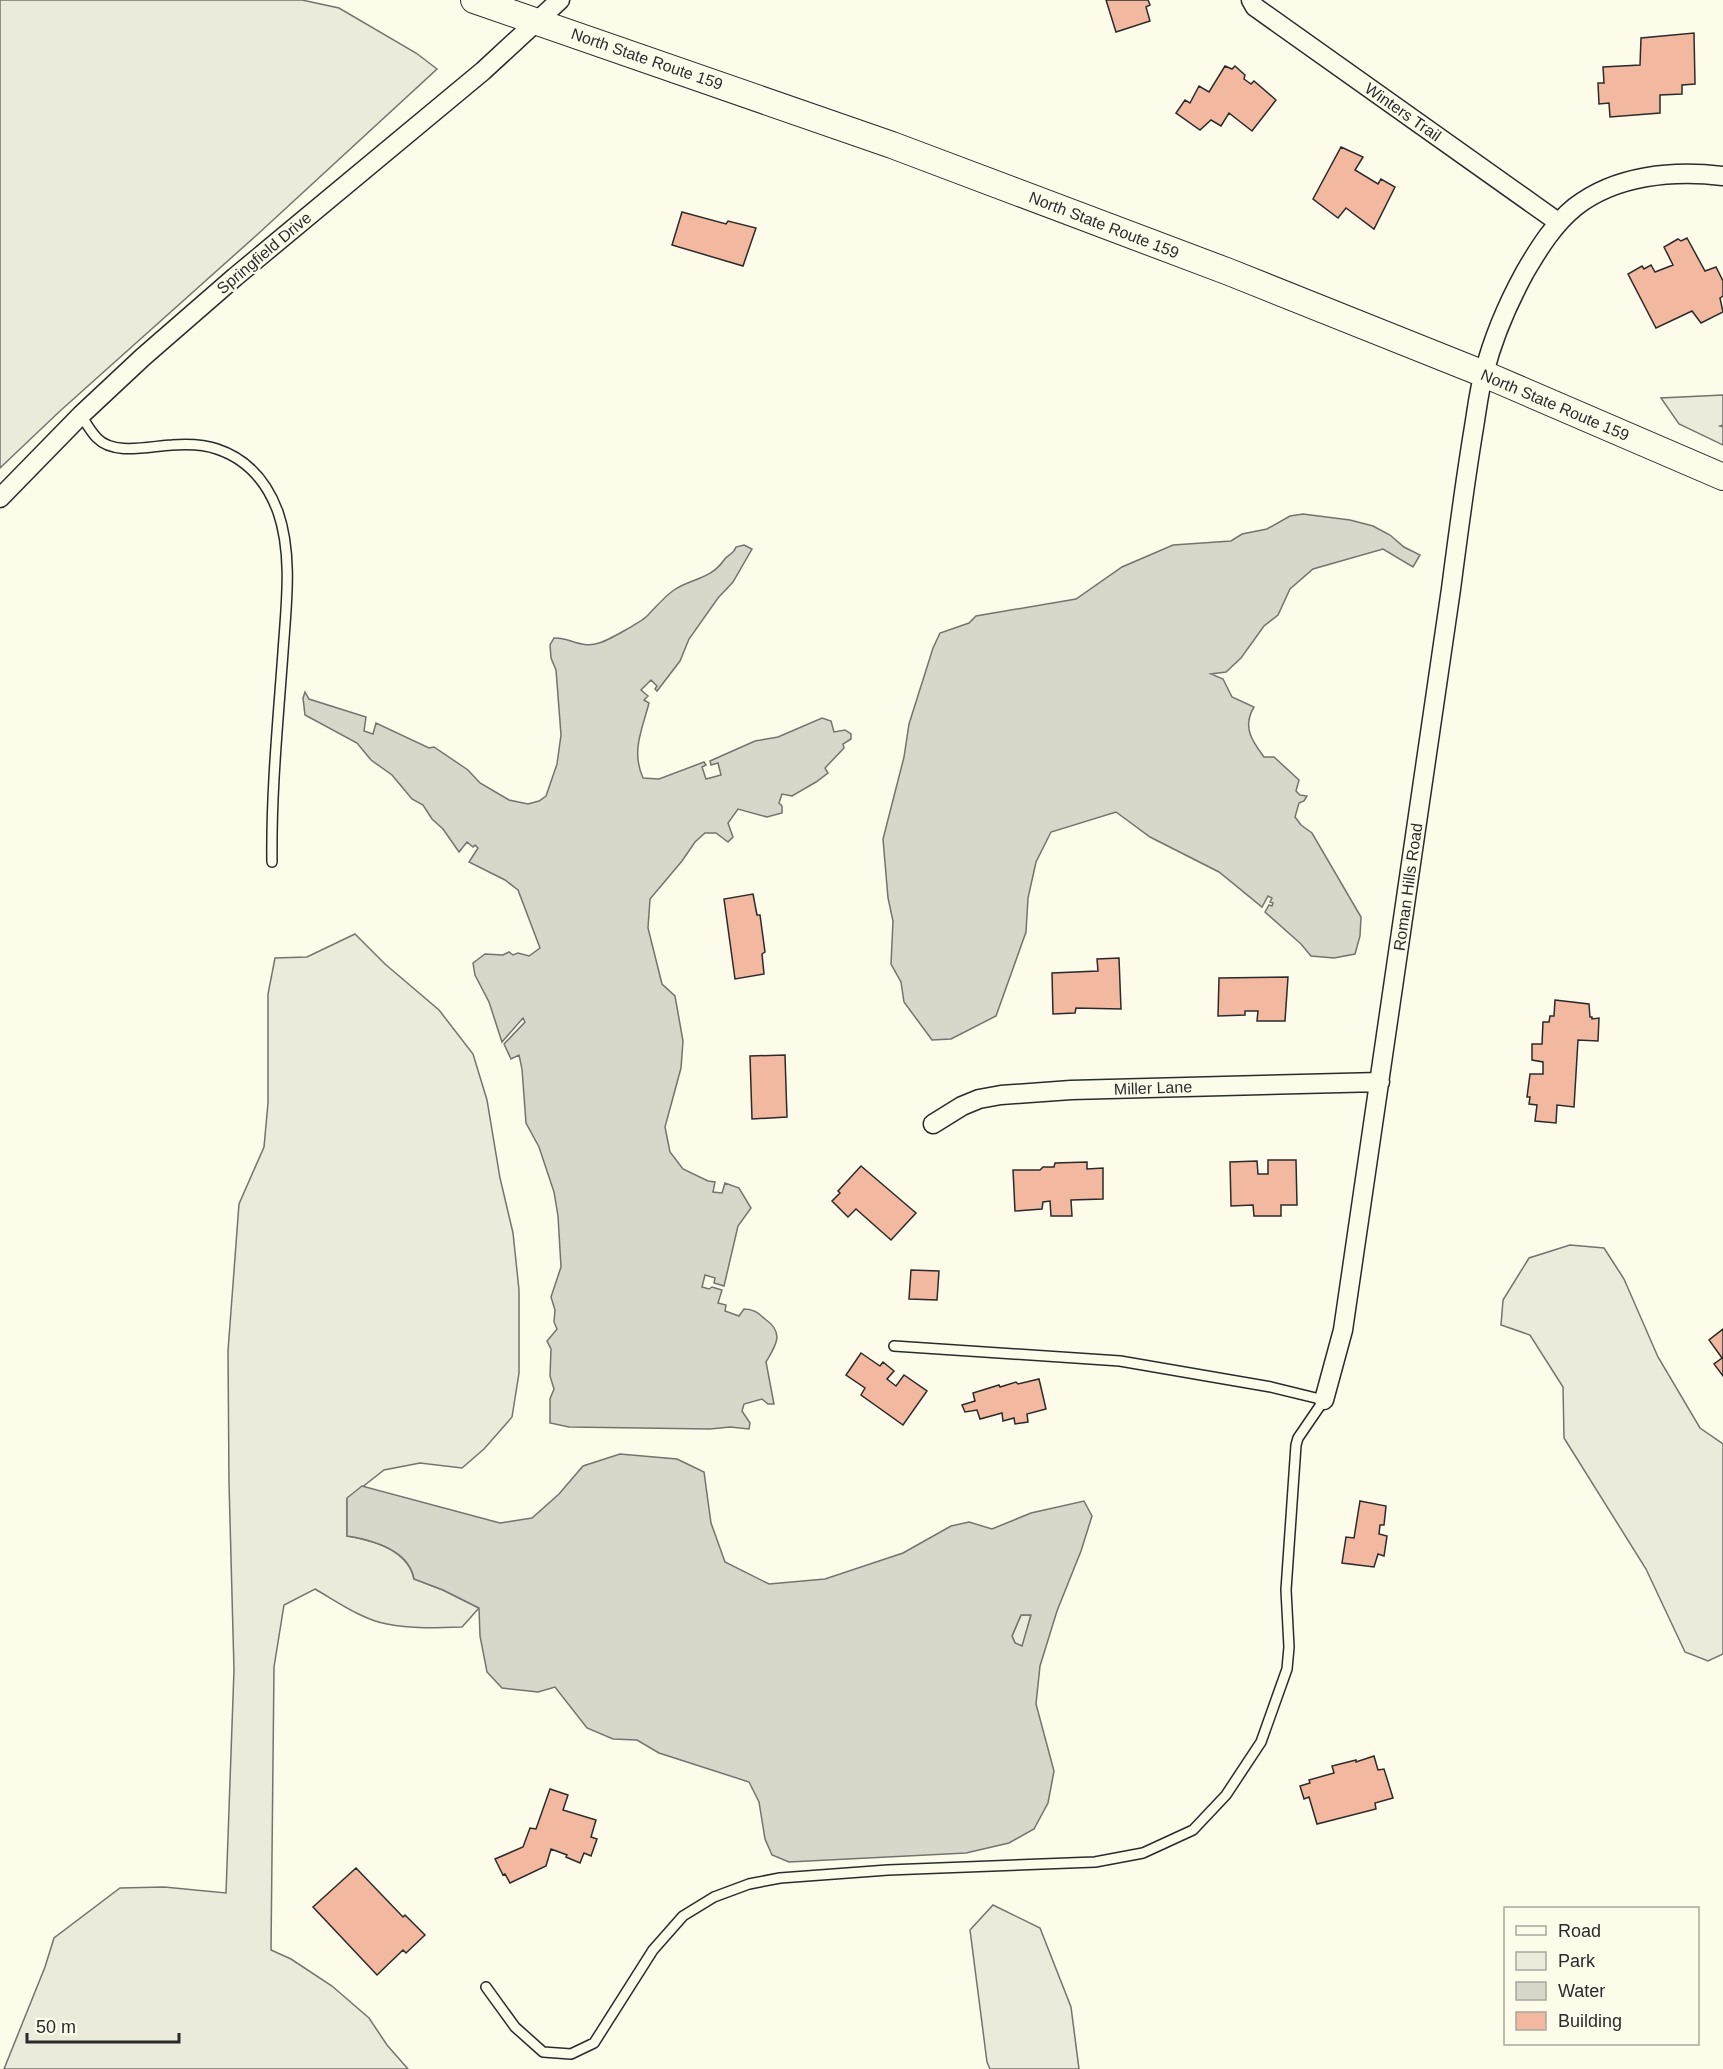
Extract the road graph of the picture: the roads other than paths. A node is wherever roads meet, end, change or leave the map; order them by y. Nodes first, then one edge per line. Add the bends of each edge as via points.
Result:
1 (474, 0) edge
2 (560, 0) edge
3 (1251, 0) edge
4 (539, 21) junction
5 (1723, 176) edge
6 (1558, 222) junction
7 (1484, 374) junction
8 (81, 415) junction
9 (1723, 477) edge
10 (0, 498) edge
11 (272, 862) dead end
12 (1380, 1082) junction
13 (933, 1124) dead end
14 (894, 1346) dead end
15 (1323, 1400) junction
16 (486, 1987) dead end

1 - 4 main road, North State Route 159
2 - 4 street, Springfield Drive
3 - 6 street, Winters Trail via 1255,7
4 - 7 main road, North State Route 159 via 892,145 1229,272
4 - 8 street, Springfield Drive via 226,285
5 - 6 street, Roman Hills Road via 1667,174 1639,179 1601,191
6 - 7 street, Roman Hills Road via 1515,290
7 - 9 main road, North State Route 159
7 - 12 street, Roman Hills Road via 1466,474
8 - 10 street, Springfield Drive
8 - 11 lane via 97,440 112,446 132,449 191,444 216,449 243,461 262,480 278,512 285,548 286,601
12 - 13 street, Miller Lane via 1001,1095 962,1106
12 - 15 street, Roman Hills Road via 1343,1330
14 - 15 lane via 1120,1361
15 - 16 lane via 1296,1445 1286,1578 1287,1669 1261,1742 1226,1795 1193,1830 1143,1853 1095,1862 780,1878 732,1890 683,1916 653,1950 594,2043 571,2054 543,2052 515,2027

